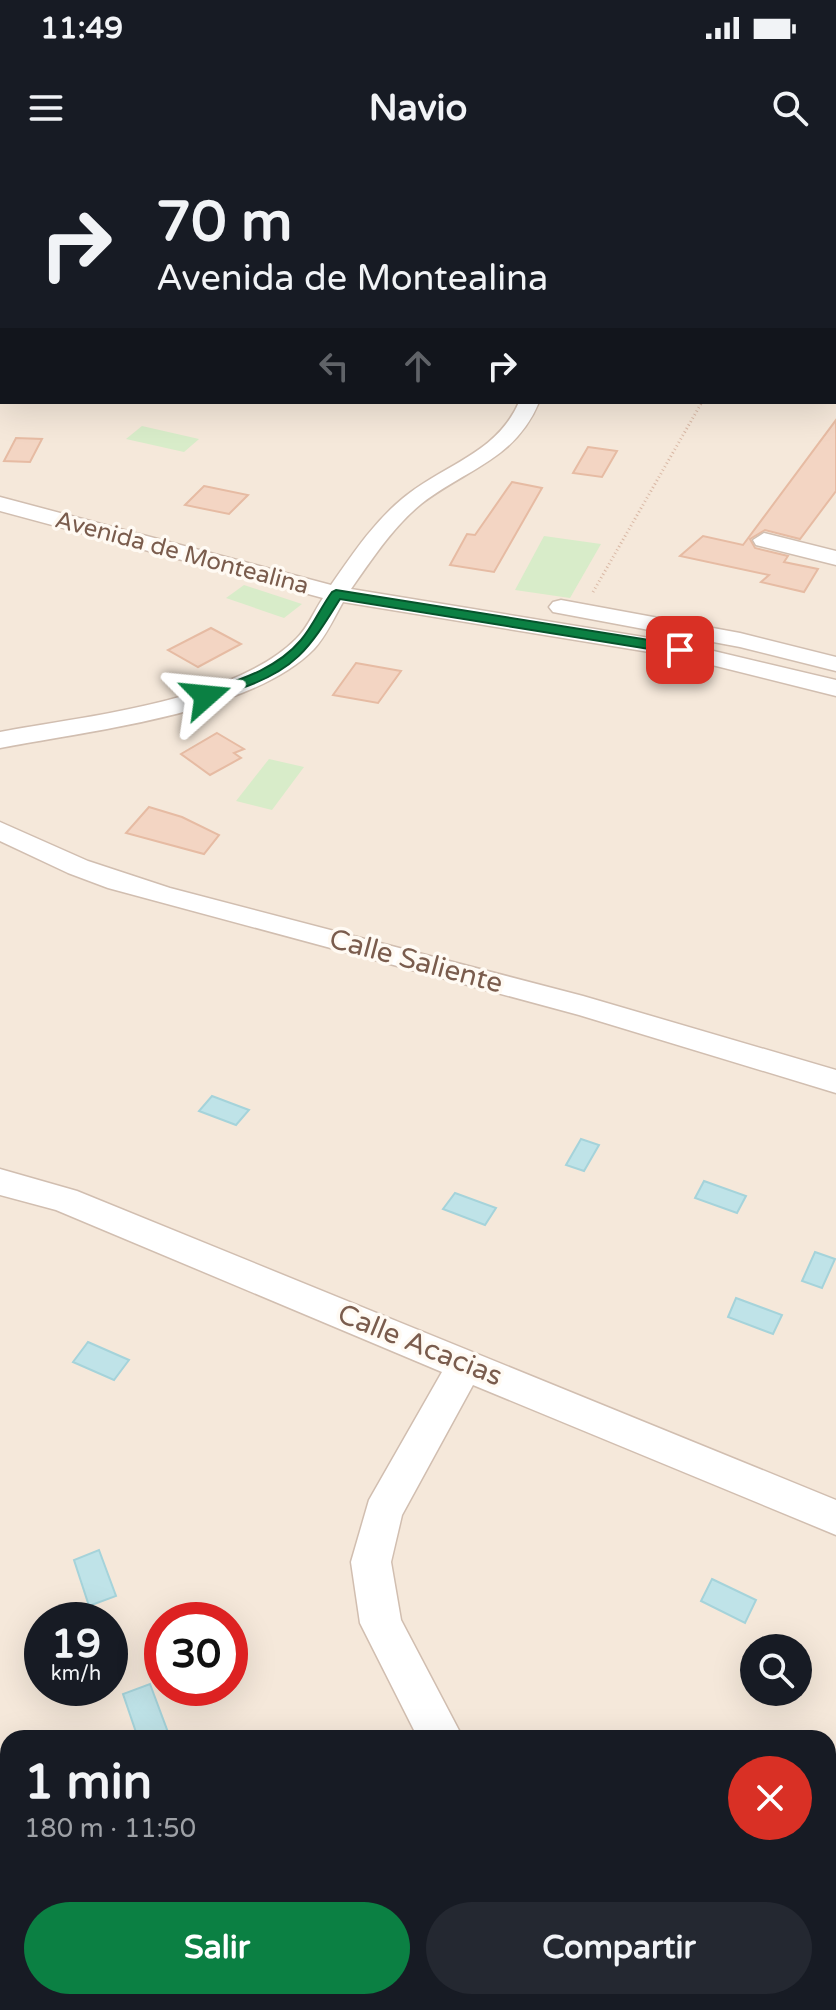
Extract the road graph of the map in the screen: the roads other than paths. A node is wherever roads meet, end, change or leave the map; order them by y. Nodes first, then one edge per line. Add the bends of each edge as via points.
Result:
1 (528, 404) edge
2 (0, 487) edge
3 (0, 504) edge
4 (764, 540) dead end
5 (836, 558) edge
6 (343, 585) junction
7 (836, 664) edge
8 (836, 688) edge
9 (0, 740) edge
10 (0, 830) edge
11 (836, 1082) edge
12 (0, 1182) edge
13 (466, 1363) junction
14 (836, 1518) edge
15 (437, 1730) edge

1 - 6 street via 512,435 409,503
2 - 6 street, Avenida de Montealina
3 - 6 street, Avenida de Montealina
4 - 5 street
6 - 7 street, Avenida de Montealina via 584,611
6 - 8 street, Avenida de Montealina via 680,650
6 - 9 street via 306,644 254,680 147,710
10 - 11 street, Calle Saliente via 37,852 115,879 500,983
12 - 13 street, Calle Acacias via 65,1200
13 - 14 street, Calle Acacias
13 - 15 street via 383,1512 371,1562 381,1623

